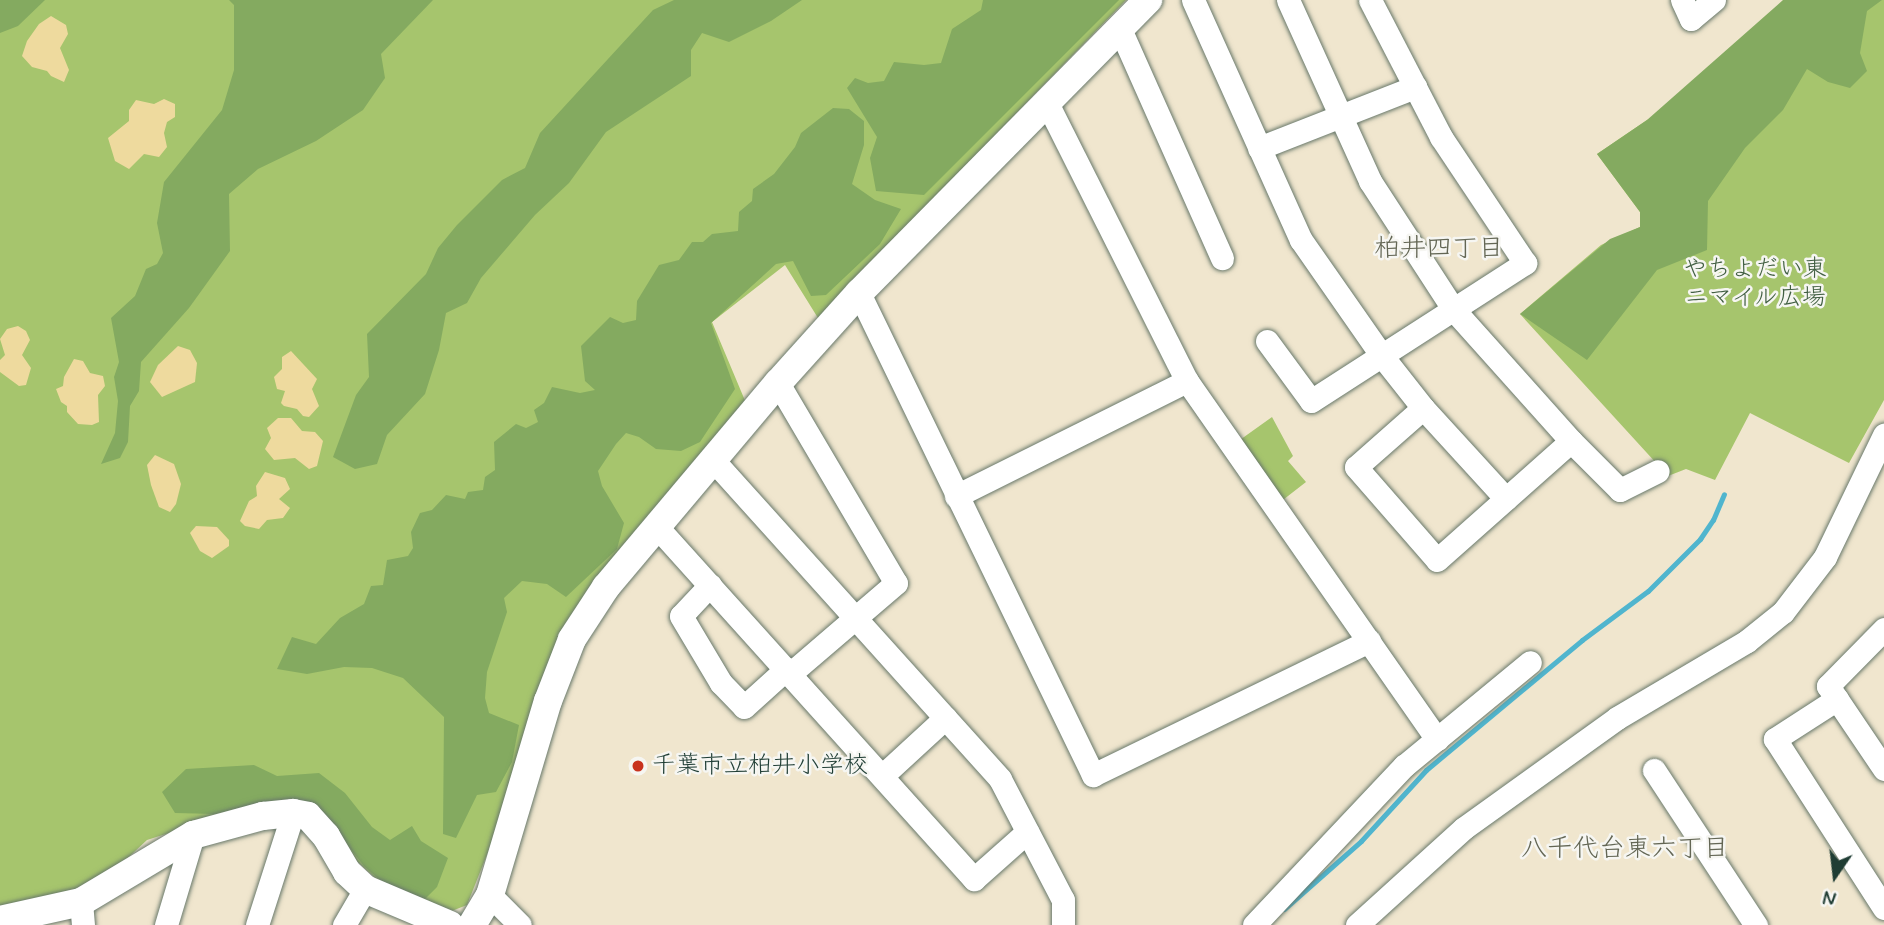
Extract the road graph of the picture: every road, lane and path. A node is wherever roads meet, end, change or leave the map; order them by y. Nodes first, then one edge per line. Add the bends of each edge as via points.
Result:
1 (1148, 0) edge
2 (1193, 0) edge
3 (1288, 0) edge
4 (1370, 0) edge
5 (1682, 0) edge
6 (1714, 0) edge
7 (1120, 29) junction
8 (1415, 87) junction
9 (1048, 103) junction
10 (1341, 116) junction
11 (1259, 148) junction
12 (1222, 258) dead end
13 (859, 293) junction
14 (1453, 309) junction
15 (1267, 341) dead end
16 (1381, 356) junction
17 (1187, 382) junction
18 (778, 383) junction
19 (1423, 408) junction
20 (1884, 435) edge
21 (1571, 441) junction
22 (713, 460) junction
23 (1658, 471) dead end
24 (956, 496) junction
25 (1506, 499) junction
26 (657, 527) junction
27 (710, 585) junction
28 (855, 618) junction
29 (1884, 629) edge
30 (1369, 641) junction
31 (1530, 662) dead end
32 (788, 672) junction
33 (1837, 699) junction
34 (945, 718) junction
35 (1437, 739) junction
36 (1884, 769) edge
37 (1654, 770) dead end
38 (882, 776) junction
39 (293, 813) junction
40 (1027, 832) junction
41 (193, 835) junction
42 (365, 888) junction
43 (490, 895) junction
44 (1884, 908) edge
45 (82, 914) edge
46 (0, 920) edge
47 (166, 925) edge
48 (257, 925) edge
49 (344, 925) edge
50 (450, 925) edge
51 (472, 925) edge
52 (520, 925) edge
53 (1063, 925) edge
54 (1254, 925) edge
55 (1357, 925) edge
56 (1756, 925) edge

1 - 7 street
2 - 11 street
3 - 10 street
4 - 8 street
5 - 6 street via 1691,19
7 - 9 street
7 - 12 street
8 - 10 street
8 - 14 street via 1441,137 1525,263
9 - 13 street
9 - 17 street
10 - 11 street
10 - 14 street via 1370,180
11 - 16 street via 1301,240
13 - 18 street
13 - 24 street
14 - 16 street
14 - 21 street
15 - 16 street via 1311,401
16 - 19 street
17 - 24 street
17 - 30 street
18 - 22 street
18 - 28 street via 896,583
19 - 25 street
19 - 25 street via 1356,467 1437,560
20 - 55 street via 1825,557 1783,612 1747,641 1617,718 1464,828
21 - 23 street via 1619,490
21 - 25 street
22 - 26 street
22 - 28 street
24 - 30 street via 1093,775
26 - 27 street
26 - 43 street via 606,587 572,639 548,701
27 - 32 street
27 - 32 street via 681,616 721,683 744,707
28 - 32 street
28 - 34 street
29 - 33 street via 1828,686
30 - 35 street
31 - 35 street
32 - 38 street
33 - 36 street
33 - 44 street via 1775,739
34 - 38 street
34 - 40 street via 1000,779
35 - 54 street via 1404,766
37 - 56 street
38 - 40 street via 974,879
39 - 41 street via 263,816
39 - 42 street via 308,817 326,836 347,872
39 - 48 street
40 - 53 street via 1063,900
41 - 45 street
41 - 47 street
42 - 49 street
42 - 50 street
43 - 51 street
43 - 52 street
45 - 46 street

